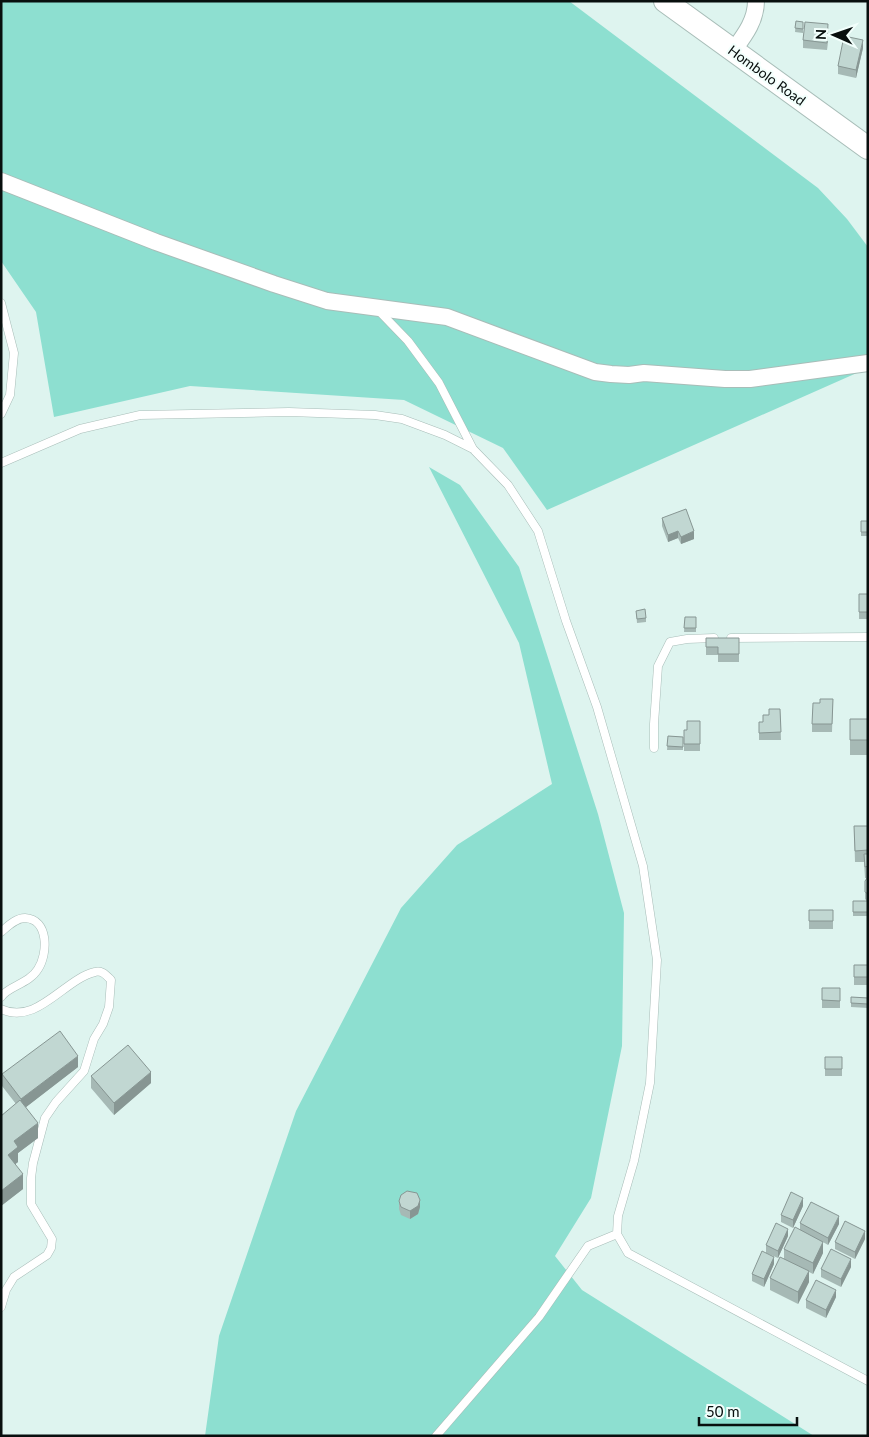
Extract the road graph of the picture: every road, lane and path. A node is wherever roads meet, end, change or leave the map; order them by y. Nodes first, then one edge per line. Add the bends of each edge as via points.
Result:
1 (665, 1) edge
2 (756, 1) edge
3 (733, 51) junction
4 (868, 148) edge
5 (1, 181) edge
6 (1, 303) edge
7 (376, 308) junction
8 (868, 363) edge
9 (1, 414) edge
10 (473, 448) junction
11 (1, 463) edge
12 (868, 637) edge
13 (654, 748) dead end
14 (1, 932) edge
15 (1, 997) edge
16 (1, 1009) edge
17 (617, 1234) junction
18 (1, 1307) edge
19 (868, 1380) edge
20 (436, 1436) edge

1 - 3 street, Hombolo Road
2 - 3 street via 748,31
3 - 4 street, Hombolo Road
5 - 7 street via 274,284 327,300
6 - 9 lane via 14,353 10,394
7 - 8 street via 447,317 596,372 610,374 750,379
7 - 10 lane via 408,341 438,383
10 - 11 lane via 402,419 374,415 289,412 140,415 80,428
10 - 17 lane via 508,485 538,530 596,707 643,866 657,960 650,1083 634,1161 618,1216
12 - 13 lane via 687,639 670,642 658,666
14 - 15 lane via 12,922 23,918 34,920 42,930 45,951 39,968 30,978 4,992
16 - 18 lane via 24,1012 96,972 111,980 109,1007 84,1071 46,1118 33,1163 31,1204 52,1239 51,1248 47,1255 14,1278
17 - 19 lane via 628,1253
17 - 20 lane via 588,1246 539,1317

